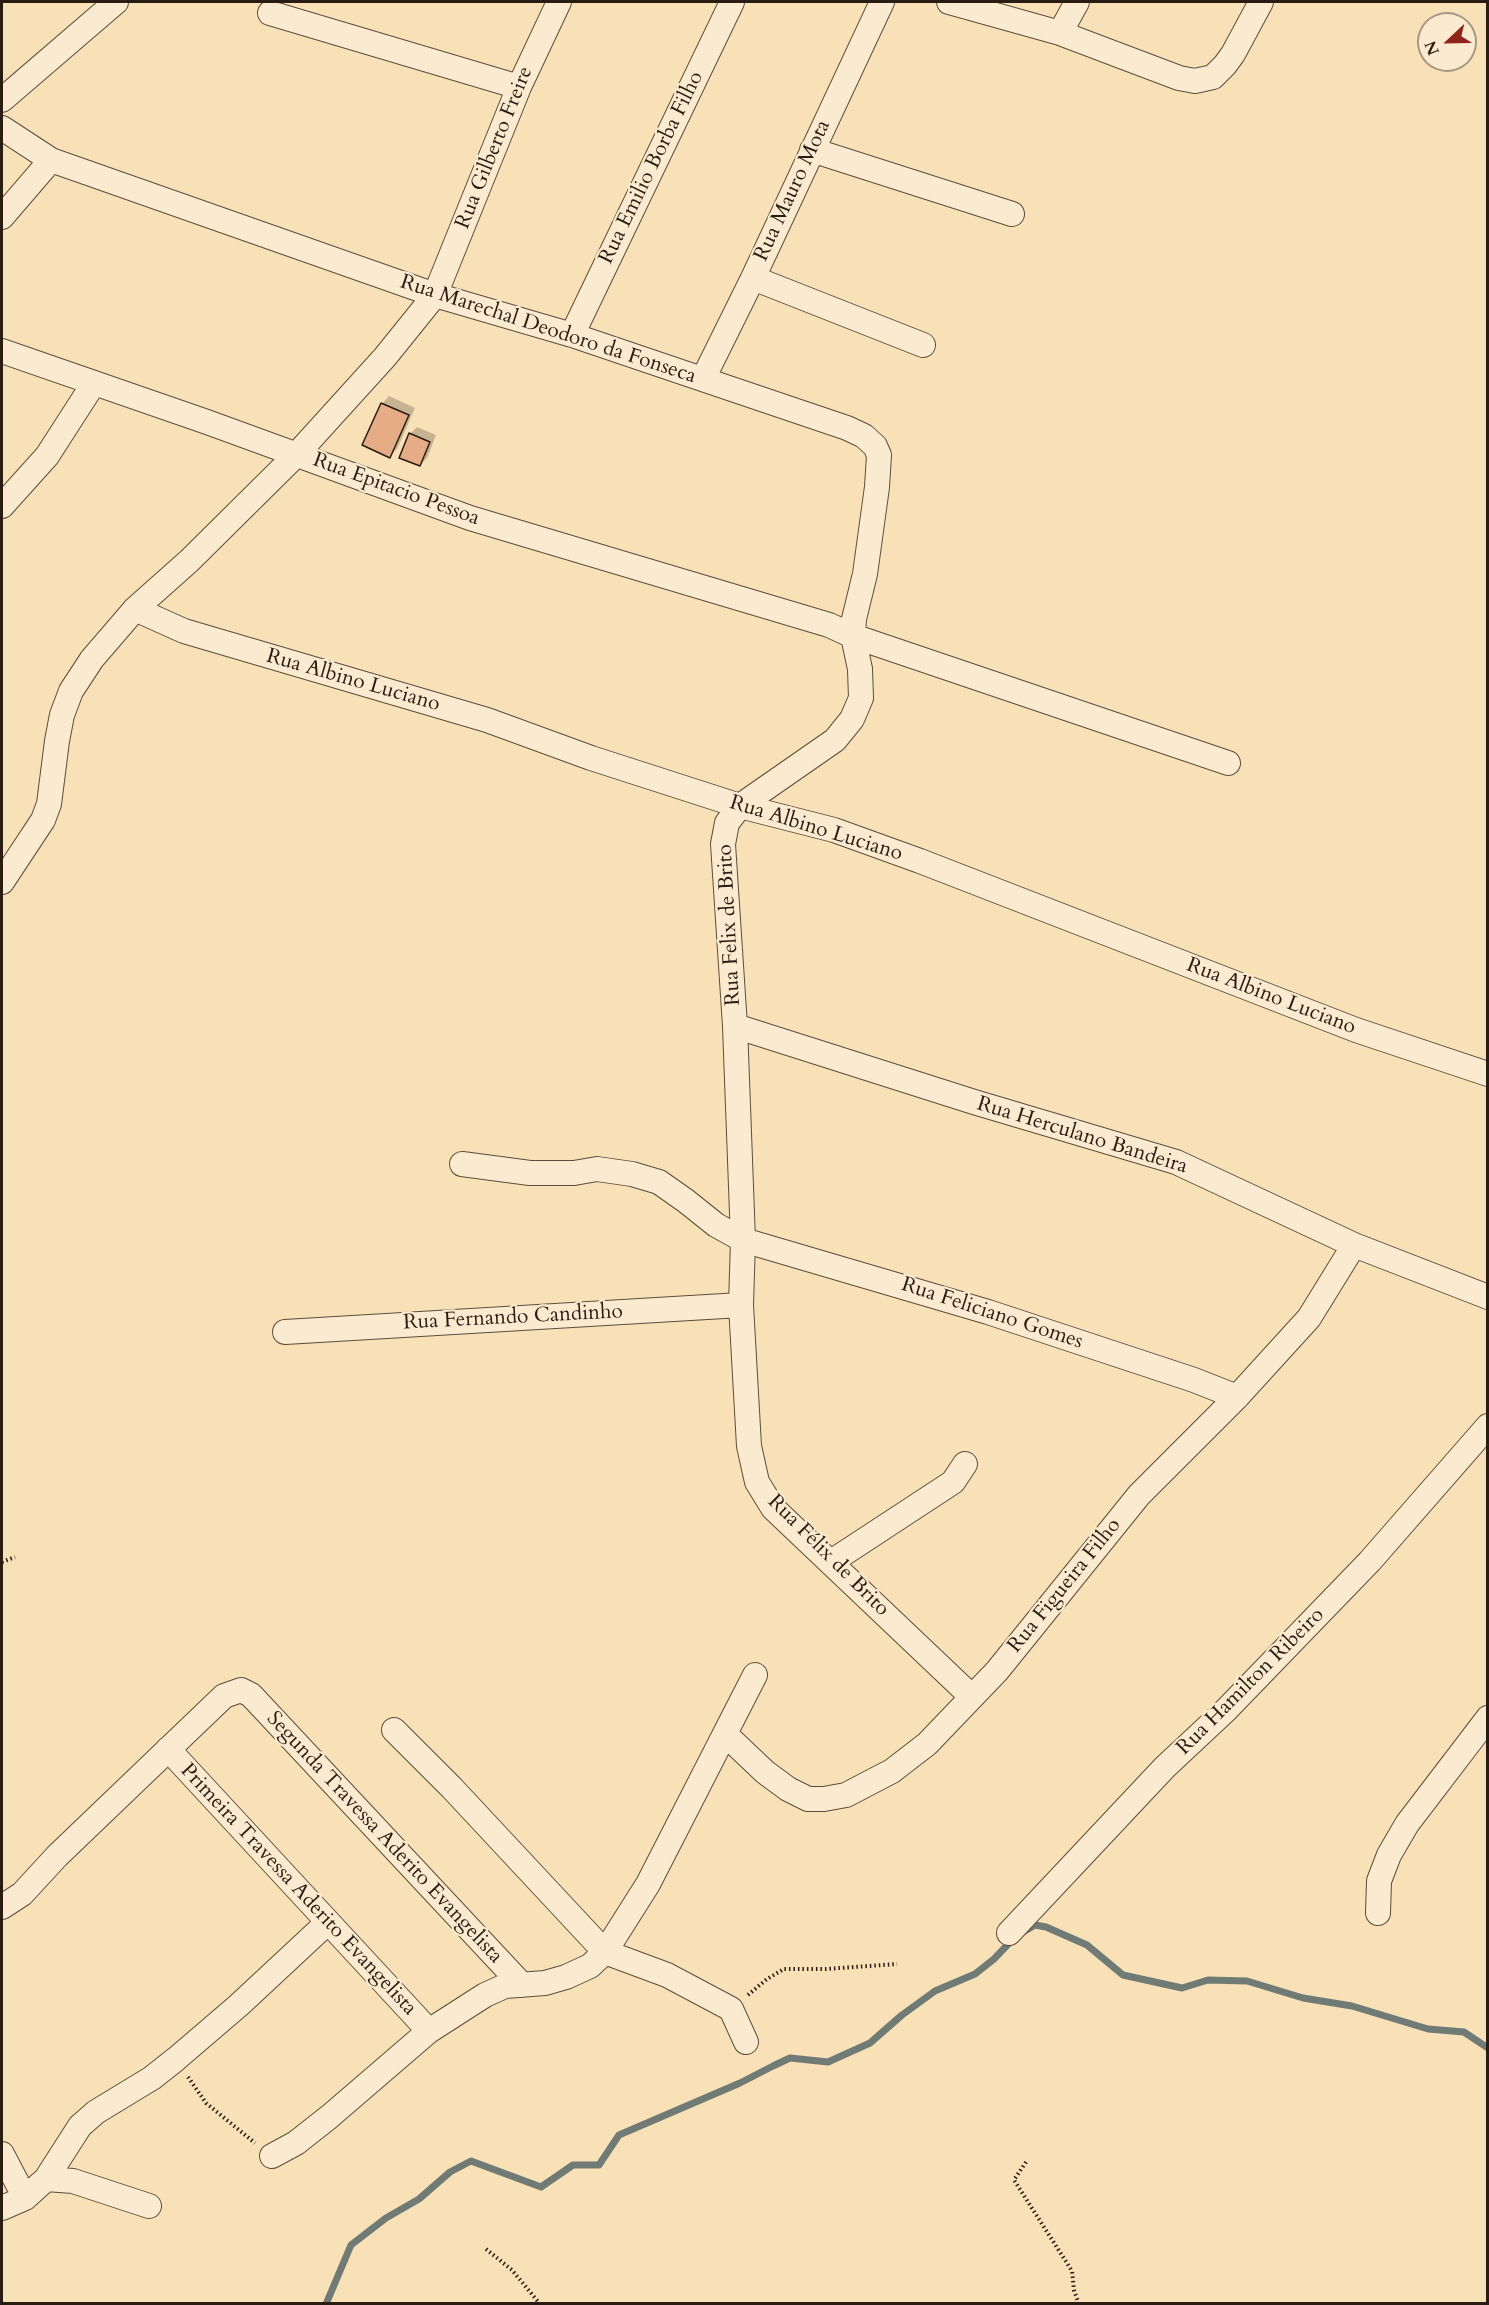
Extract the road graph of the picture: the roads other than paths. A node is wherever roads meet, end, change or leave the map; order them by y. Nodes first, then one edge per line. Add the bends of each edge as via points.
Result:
1 (116, 2) edge
2 (559, 2) edge
3 (732, 2) edge
4 (882, 2) edge
5 (949, 2) edge
6 (1077, 2) edge
7 (1261, 2) edge
8 (270, 13) dead end
9 (1060, 33) junction
10 (519, 87) junction
11 (2, 100) edge
12 (2, 128) edge
13 (812, 150) junction
14 (51, 160) junction
15 (1012, 214) dead end
16 (2, 217) edge
17 (753, 278) junction
18 (435, 295) junction
19 (572, 335) junction
20 (923, 345) dead end
21 (2, 351) edge
22 (703, 379) junction
23 (94, 383) junction
24 (297, 454) junction
25 (2, 507) edge
26 (135, 609) junction
27 (854, 627) junction
28 (1228, 763) dead end
29 (741, 806) junction
30 (2, 882) edge
31 (735, 1026) junction
32 (1488, 1074) edge
33 (462, 1164) dead end
34 (743, 1240) junction
35 (1354, 1245) junction
36 (1488, 1297) edge
37 (741, 1305) junction
38 (285, 1332) dead end
39 (1237, 1397) junction
40 (1488, 1426) edge
41 (965, 1464) dead end
42 (831, 1562) junction
43 (755, 1675) dead end
44 (972, 1697) junction
45 (1488, 1718) edge
46 (394, 1730) dead end
47 (726, 1735) junction
48 (168, 1749) junction
49 (2, 1907) edge
50 (1378, 1913) dead end
51 (327, 1923) junction
52 (1009, 1933) dead end
53 (605, 1952) junction
54 (522, 1985) junction
55 (429, 2031) junction
56 (746, 2042) dead end
57 (2, 2154) edge
58 (272, 2156) road end
59 (46, 2179) junction
60 (25, 2198) junction
61 (149, 2206) dead end
62 (2, 2208) edge

1 - 11 street
2 - 10 street, Rua Gilberto Freire
3 - 19 street, Rua Emilio Borba Filho
4 - 13 street, Rua Mauro Mota
5 - 9 street
6 - 9 street
7 - 9 street via 1225,65 1213,77 1195,81
8 - 10 street
10 - 18 street, Rua Gilberto Freire
12 - 14 street, Rua Marechal Deodoro da Fonseca
13 - 15 street
13 - 17 street, Rua Mauro Mota
14 - 16 street
14 - 18 street, Rua Marechal Deodoro da Fonseca
17 - 20 street
17 - 22 street, Rua Mauro Mota
18 - 19 street, Rua Marechal Deodoro da Fonseca
18 - 24 street, Rua Gilberto Freire
19 - 22 street, Rua Marechal Deodoro da Fonseca
21 - 23 street, Rua Epitacio Pessoa
22 - 27 street, Rua Marechal Deodoro da Fonseca via 847,428 875,446 879,455 877,488
23 - 24 street, Rua Epitacio Pessoa
23 - 25 street via 47,456
24 - 26 street, Rua Gilberto Freire
24 - 27 street, Rua Epitacio Pessoa via 470,518 829,625
26 - 29 street, Rua Albino Luciano via 184,631 487,720
26 - 30 street, Rua Gilberto Freire via 92,659 71,692 62,715 49,804 43,820
27 - 28 street
27 - 29 street, Rua Felix de Brito via 861,698 852,718 835,740
29 - 31 street, Rua Felix de Brito via 727,824 723,844
29 - 32 street, Rua Albino Luciano via 834,830 1356,1030
31 - 34 street, Rua Felix de Brito
31 - 35 street, Rua Herculano Bandeira via 1176,1162
33 - 34 street, Rua Feliciano Gomes via 530,1173 597,1169 632,1174 658,1182
34 - 37 street, Rua Félix de Brito
34 - 39 street, Rua Feliciano Gomes via 988,1311
35 - 36 street, Rua Herculano Bandeira
35 - 39 street, Rua Figueira Filho via 1309,1318
37 - 38 street, Rua Fernando Candinho
37 - 42 street, Rua Félix de Brito via 749,1446 757,1482 773,1508
39 - 44 street, Rua Figueira Filho via 1139,1495
40 - 52 street, Rua Hamilton Ribeiro via 1370,1561 1226,1710 1165,1767
41 - 42 street via 953,1482
42 - 44 street, Rua Félix de Brito
43 - 47 street
44 - 47 street, Rua Figueira Filho via 927,1744 892,1771 846,1795 824,1799 808,1799 788,1789
45 - 50 street via 1407,1824 1389,1855 1379,1881
46 - 53 street
47 - 53 street via 648,1884
48 - 49 street via 22,1894
48 - 51 street, Primeira Travessa Aderito Evangelista
48 - 54 street, Segunda Travessa Aderito Evangelista via 224,1696 246,1691
51 - 55 street, Primeira Travessa Aderito Evangelista
51 - 59 street via 176,2059 80,2126
53 - 54 street via 590,1966 566,1977
53 - 56 street via 667,1975 731,2009
54 - 55 street via 505,1986 485,1995
55 - 58 street via 329,2117
57 - 60 street
59 - 60 street
59 - 61 street via 73,2181
60 - 62 street

